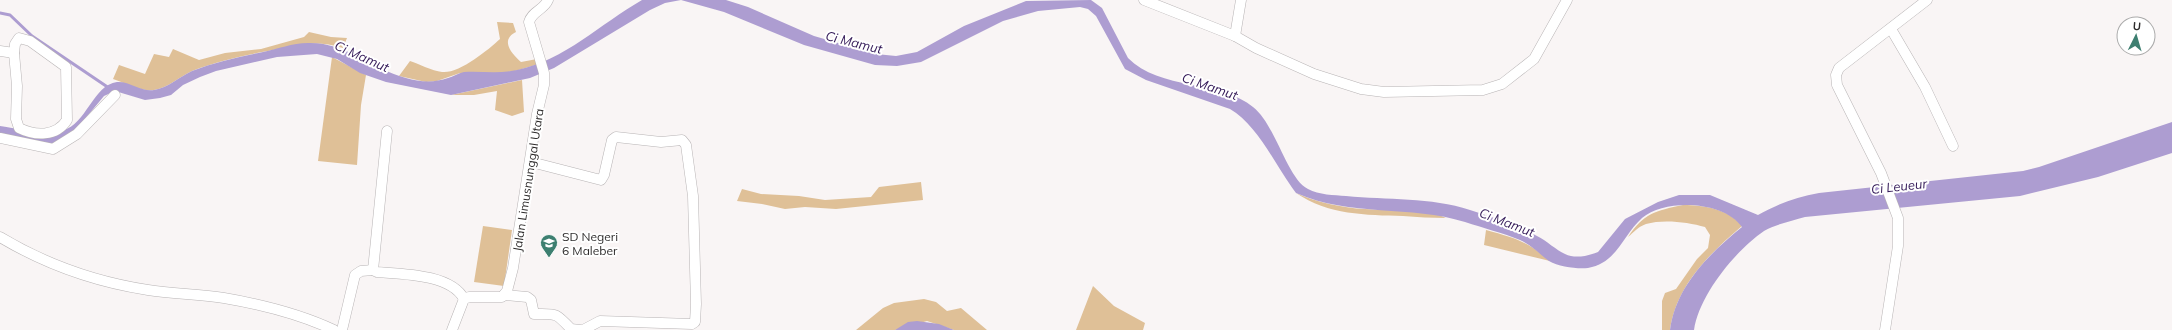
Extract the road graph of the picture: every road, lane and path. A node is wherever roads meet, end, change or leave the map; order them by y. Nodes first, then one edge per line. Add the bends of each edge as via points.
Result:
1 (548, 0) edge
2 (1144, 0) edge
3 (1241, 0) edge
4 (1567, 0) edge
5 (1927, 0) edge
6 (1891, 29) junction
7 (1235, 36) junction
8 (0, 51) edge
9 (14, 54) junction
10 (115, 95) dead end
11 (386, 131) dead end
12 (0, 138) edge
13 (1953, 146) dead end
14 (531, 162) junction
15 (0, 237) edge
16 (373, 270) junction
17 (504, 295) junction
18 (464, 299) junction
19 (334, 330) edge
20 (342, 330) edge
21 (452, 330) edge
22 (580, 330) edge
23 (583, 330) edge
24 (1886, 330) edge

1 - 14 street, Jalan Limusnunggal Utara via 533,14 529,22 544,73 544,90 537,114
2 - 7 street
3 - 7 street
4 - 7 street via 1534,59 1502,84 1483,90 1384,92 1361,89 1314,74
5 - 6 street
6 - 13 street via 1925,87
6 - 24 street via 1839,68 1836,75 1841,95 1881,173 1898,218 1898,246
8 - 9 street
9 - 9 street via 17,86 15,111 19,128 35,134 60,128 67,120 66,67 23,38 17,41
10 - 12 street via 77,134 53,149
11 - 16 street
14 - 17 street, Jalan Limusnunggal Utara via 513,268
14 - 23 street via 601,180 612,140 616,137 661,142 682,140 686,145 693,196 695,322 600,322
15 - 19 street via 29,254 70,270 118,284 230,300 314,320
16 - 18 street via 436,280 456,289
16 - 20 street via 361,271 355,275
17 - 18 street via 498,298
17 - 22 street via 528,296 534,314 554,314 564,319 571,329
18 - 21 street

